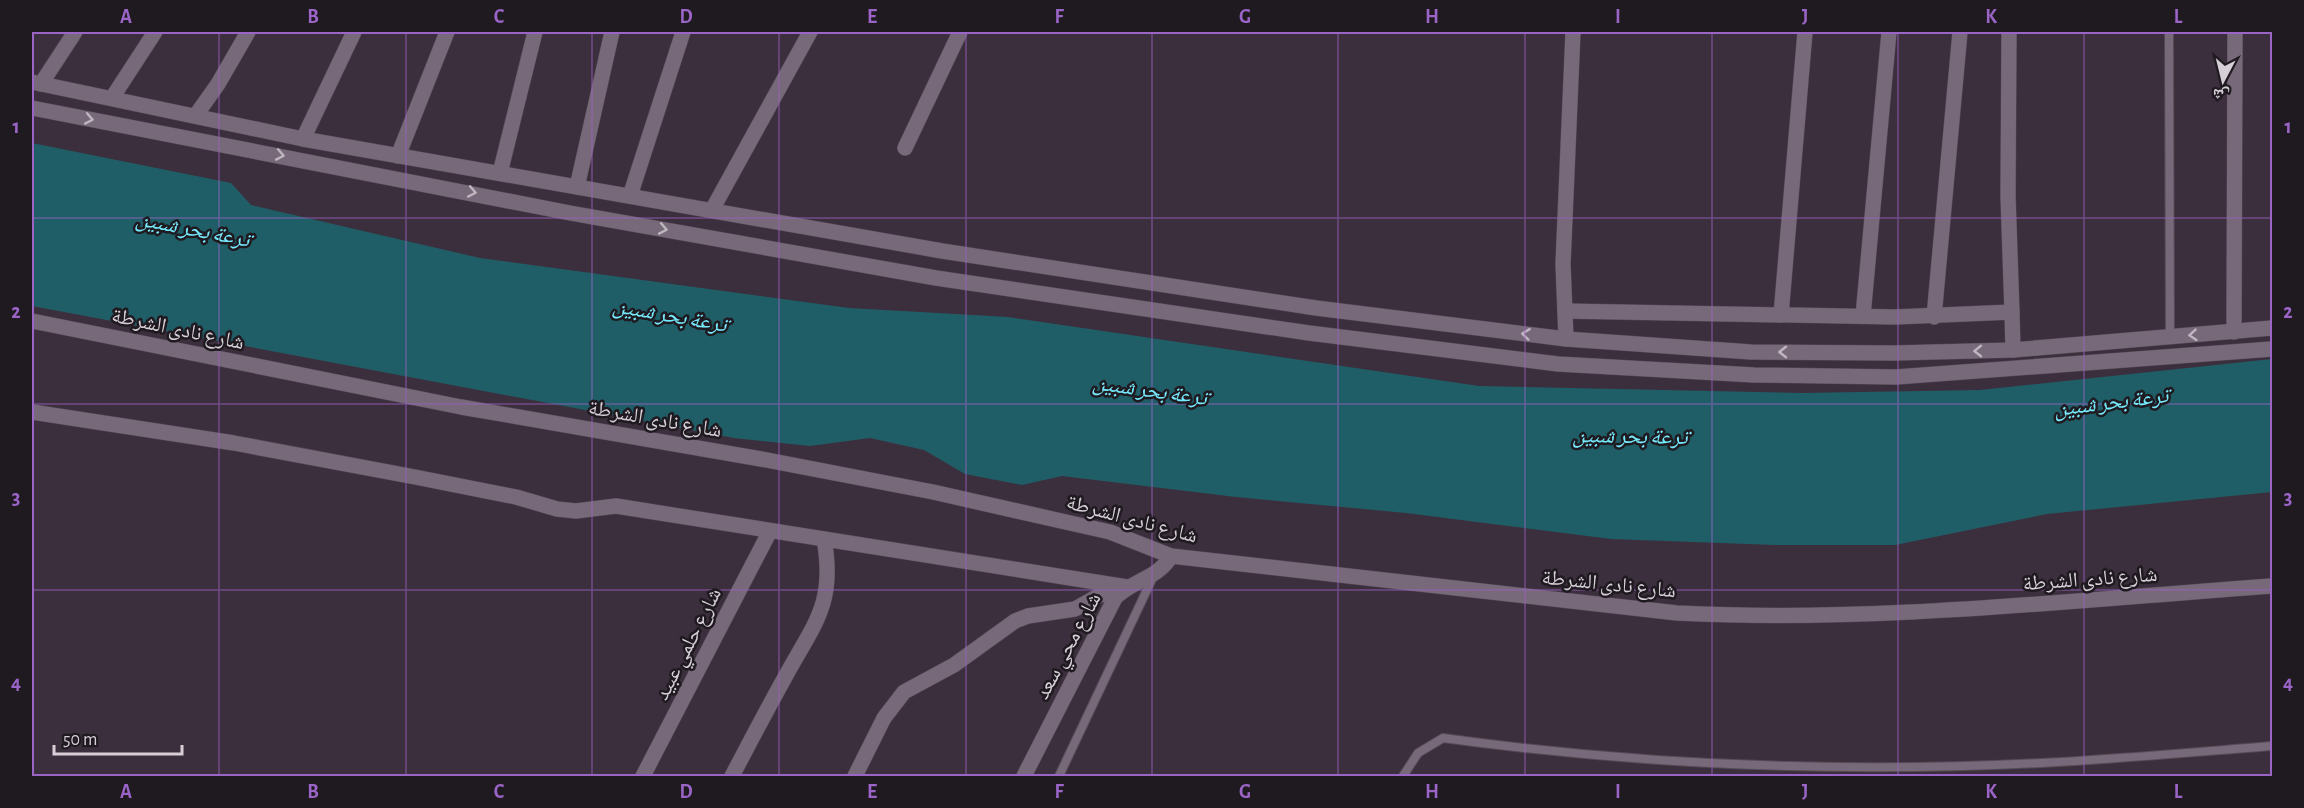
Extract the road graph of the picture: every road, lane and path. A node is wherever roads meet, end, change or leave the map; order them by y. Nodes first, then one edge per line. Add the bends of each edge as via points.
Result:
1 (75, 32) edge
2 (155, 32) edge
3 (248, 32) edge
4 (354, 32) edge
5 (447, 32) edge
6 (535, 32) edge
7 (612, 32) edge
8 (683, 32) edge
9 (810, 32) edge
10 (960, 32) edge
11 (1573, 32) edge
12 (1805, 32) edge
13 (1889, 32) edge
14 (1960, 32) edge
15 (2009, 32) edge
16 (2169, 32) edge
17 (2235, 32) edge
18 (36, 83) edge
19 (112, 98) junction
20 (32, 108) edge
21 (196, 115) junction
22 (303, 139) junction
23 (904, 148) dead end
24 (398, 156) junction
25 (500, 173) junction
26 (577, 187) junction
27 (630, 196) junction
28 (712, 210) junction
29 (1565, 311) junction
30 (2012, 312) junction
31 (1781, 315) junction
32 (1863, 316) junction
33 (1934, 317) junction
34 (32, 321) edge
35 (2272, 328) edge
36 (2234, 332) junction
37 (2170, 338) junction
38 (1566, 339) junction
39 (2272, 349) edge
40 (2013, 350) junction
41 (32, 412) edge
42 (770, 531) junction
43 (824, 539) junction
44 (1171, 556) junction
45 (1154, 575) junction
46 (2272, 586) edge
47 (1127, 587) junction
48 (2272, 746) edge
49 (643, 777) edge
50 (732, 777) edge
51 (855, 777) edge
52 (1024, 777) edge
53 (1059, 777) edge
54 (1403, 777) edge

1 - 18 street
2 - 19 street
3 - 21 street
4 - 22 street
5 - 24 street
6 - 25 street
7 - 26 street
8 - 27 street
9 - 28 street
10 - 23 street
11 - 29 street via 1563,264
12 - 31 street
13 - 32 street
14 - 33 street
15 - 30 street
16 - 37 lane
17 - 36 street
18 - 19 street
19 - 21 street
20 -> 39 street via 570,213 936,278 1309,333 1558,364 1754,375 1896,377
21 - 22 street
22 - 24 street
24 - 25 street
25 - 26 street
26 - 27 street
27 - 28 street
38 -> 28 street via 1133,282
29 - 31 street
29 - 38 street
30 - 33 street
30 - 40 street
31 - 32 street
32 - 33 street
34 - 44 street, شارع نادى الشرطة via 461,407 933,492 1110,532
35 - 36 street
36 -> 37 street
37 - 40 street
40 -> 38 street via 1751,352
41 - 42 street via 325,460 516,497 556,509 616,506
42 - 43 street
42 - 49 street, شارع حلمي عبيد
43 - 47 street
43 - 50 street via 828,574 816,625
44 - 45 street, شارع محي سعد
44 - 46 street, شارع نادى الشرطة via 1677,613 1726,615 1914,613
45 - 47 street, شارع محي سعد
45 - 53 lane
47 - 51 street via 1100,595 1075,609 1015,621 954,665 904,692 884,718
47 - 52 street, شارع محي سعد via 1110,605
48 - 54 lane via 2041,763 1903,766 1630,758 1443,738 1418,753

